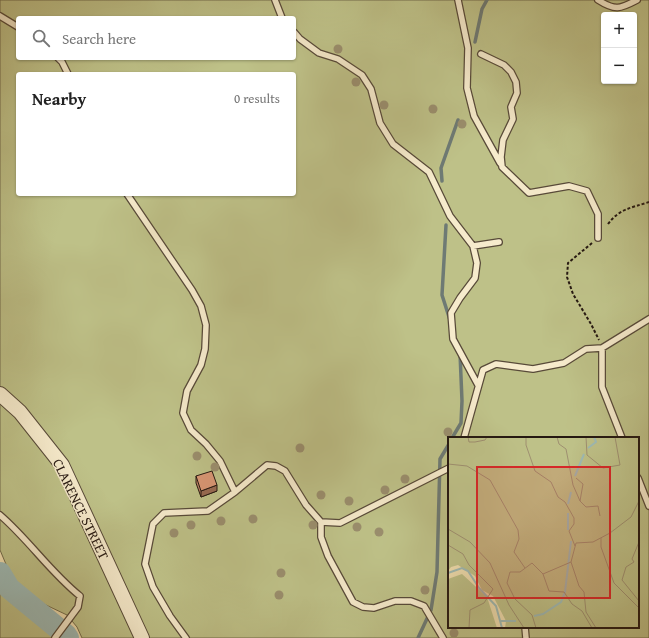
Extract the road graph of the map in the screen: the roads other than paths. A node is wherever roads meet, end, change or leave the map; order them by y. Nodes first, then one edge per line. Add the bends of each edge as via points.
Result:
1 (276, 0) edge
2 (458, 0) edge
3 (598, 0) edge
4 (637, 0) edge
5 (0, 16) edge
6 (281, 16) edge
7 (16, 26) edge
8 (296, 34) edge
9 (481, 54) dead end
10 (60, 60) edge
11 (67, 72) edge
12 (502, 166) junction
13 (128, 196) edge
14 (598, 238) road end
15 (499, 242) dead end
16 (473, 246) junction
17 (649, 319) edge
18 (602, 348) junction
19 (478, 385) junction
20 (0, 394) edge
21 (464, 437) edge
22 (622, 437) edge
23 (448, 469) edge
24 (639, 481) edge
25 (235, 492) junction
26 (649, 506) edge
27 (0, 514) edge
28 (321, 522) junction
29 (525, 628) edge
30 (55, 638) edge
31 (142, 638) edge
32 (186, 638) edge
33 (444, 638) edge
34 (526, 638) edge

1 - 6 lane
2 - 12 lane via 468,48 467,88 474,116
3 - 4 lane via 615,8 623,8
5 - 7 lane
8 - 16 lane via 320,53 338,59 362,75 371,89 380,123 393,144 429,172 450,216
9 - 12 lane via 504,65 516,82 517,94 511,107 514,120 503,140
10 - 11 lane
12 - 14 lane via 529,193 569,186 587,192 598,214
13 - 25 lane via 192,290 200,306 206,325 205,348 201,366 187,391 183,413 191,430 220,461
15 - 16 lane
16 - 19 lane via 477,263 475,278 451,313 453,339
17 - 18 lane
18 - 19 lane via 586,349 564,363 533,369 496,364 483,370
18 - 22 lane via 602,387
19 - 21 lane
20 - 31 street, CLARENCE STREET via 20,412 62,465
23 - 28 lane via 340,523
24 - 26 lane
25 - 28 lane via 267,465 276,466 285,471
25 - 32 lane via 208,511 164,513 153,524 145,564 153,587
27 - 30 lane via 64,583 80,596 78,607
28 - 33 lane via 321,537 328,556 353,602 362,607 374,608 395,601 411,601 424,606
29 - 34 lane

